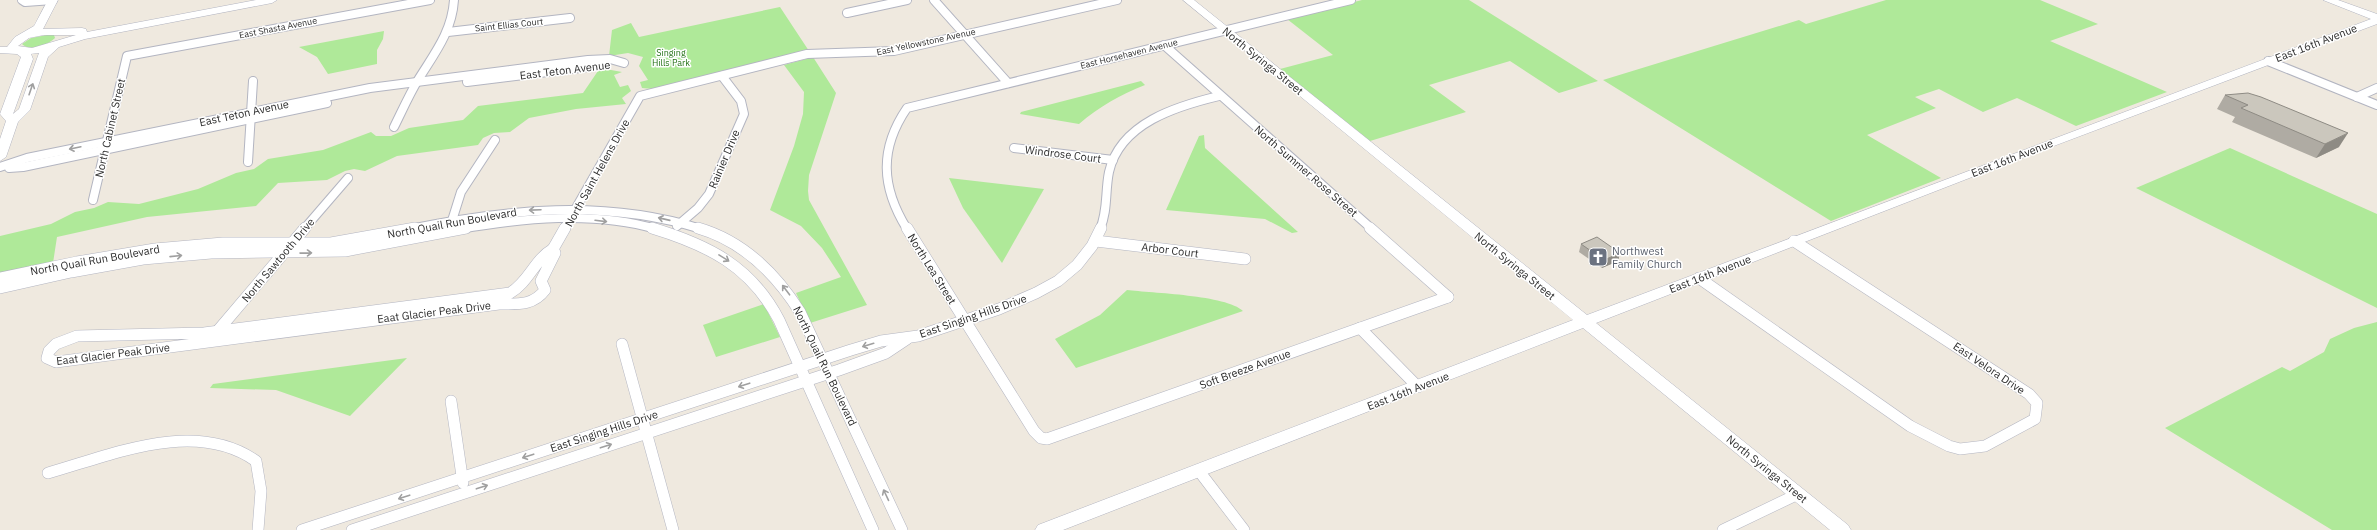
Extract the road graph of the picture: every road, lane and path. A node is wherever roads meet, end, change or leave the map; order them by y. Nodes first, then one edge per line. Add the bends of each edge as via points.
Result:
1 (22, 0) edge
2 (272, 0) edge
3 (430, 0) edge
4 (454, 0) edge
5 (907, 0) edge
6 (934, 0) edge
7 (1117, 0) edge
8 (1188, 0) edge
9 (1351, 0) edge
10 (2328, 0) edge
11 (53, 1) edge
12 (847, 13) dead end
13 (570, 18) dead end
14 (2377, 19) edge
15 (1226, 31) junction
16 (448, 32) junction
17 (965, 34) junction
18 (60, 37) junction
19 (20, 44) junction
20 (1164, 45) junction
21 (0, 46) edge
22 (0, 50) edge
23 (127, 56) joint
24 (2268, 61) junction
25 (722, 76) junction
26 (253, 81) dead end
27 (1008, 83) junction
28 (415, 85) junction
29 (2377, 88) edge
30 (640, 96) joint
31 (1219, 96) junction
32 (2357, 97) junction
33 (2377, 105) edge
34 (907, 108) joint
35 (250, 115) junction
36 (12, 121) junction
37 (394, 127) dead end
38 (495, 140) dead end
39 (105, 145) junction
40 (1014, 148) dead end
41 (0, 156) edge
42 (1113, 160) junction
43 (248, 162) dead end
44 (0, 168) edge
45 (348, 178) dead end
46 (92, 200) dead end
47 (575, 213) junction
48 (680, 224) junction
49 (450, 226) junction
50 (669, 233) junction
51 (1096, 241) junction
52 (1794, 241) junction
53 (293, 244) junction
54 (553, 249) junction
55 (284, 254) junction
56 (1245, 259) dead end
57 (0, 278) edge
58 (1699, 278) junction
59 (0, 288) edge
60 (517, 290) joint
61 (1448, 297) joint
62 (539, 298) joint
63 (964, 321) junction
64 (1585, 323) junction
65 (1360, 328) junction
66 (217, 331) junction
67 (906, 339) junction
68 (208, 342) junction
69 (622, 344) dead end
70 (822, 360) junction
71 (799, 367) junction
72 (829, 373) junction
73 (805, 381) junction
74 (1418, 386) junction
75 (451, 401) dead end
76 (642, 419) junction
77 (646, 433) junction
78 (1041, 438) joint
79 (1199, 471) junction
80 (48, 473) dead end
81 (462, 478) junction
82 (464, 493) junction
83 (1798, 494) junction
84 (258, 530) edge
85 (302, 530) edge
86 (352, 530) edge
87 (673, 530) edge
88 (873, 530) edge
89 (902, 530) edge
90 (1044, 530) edge
91 (1244, 530) edge
92 (1723, 530) edge
93 (1842, 530) edge

1 - 11 street
2 - 18 street
3 - 23 street, East Shasta Avenue
4 - 16 street via 455,8
5 - 12 street
6 - 17 street
7 - 17 street, East Yellowstone Avenue
8 - 15 street, North Syringa Street
9 - 15 street, East Horsehaven Avenue
10 - 14 street
11 - 18 street via 50,26
11 - 19 street via 38,28
13 - 16 street, Saint Ellias Court
14 - 24 street, East 16th Avenue
15 - 20 street, East Horsehaven Avenue
15 - 64 street, North Syringa Street
16 - 28 street
17 - 25 street, East Yellowstone Avenue via 876,53 813,53
17 - 27 street
18 - 19 street
18 - 19 street
36 -> 18 street via 24,110 44,55
19 - 21 street
19 - 22 street
19 - 36 street via 27,59 6,114
20 - 27 street, East Horsehaven Avenue
20 - 31 street, North Summer Rose Street
23 - 39 street, North Cabinet Street
24 - 32 street
24 - 52 street, East 16th Avenue
25 - 30 street, East Yellowstone Avenue
25 - 48 street, Rainier Drive via 741,101 744,114 709,194
26 - 35 street
27 - 34 street, East Horsehaven Avenue
28 - 28 street, East Teton Avenue via 624,63 610,59 588,60
28 - 35 street, East Teton Avenue
28 - 37 street
29 - 32 street
30 - 47 street, North Saint Helens Drive
31 - 42 street, East Singing Hills Drive via 1155,118 1128,139
31 - 61 street, North Summer Rose Street via 1334,194
32 - 33 street
34 - 63 street, North Lea Street via 890,138 885,157 888,184 904,224
35 - 39 street, East Teton Avenue
35 - 43 street
36 - 41 street
38 - 49 street via 461,192
39 - 44 street, East Teton Avenue via 23,167
39 - 46 street, North Cabinet Street
40 - 42 street, Windrose Court
42 - 51 street, East Singing Hills Drive via 1108,176 1105,213
45 - 53 street, North Sawtooth Drive
48 -> 47 street, North Quail Run Boulevard via 620,212
47 - 49 street, North Quail Run Boulevard via 518,221
47 -> 50 street, North Quail Run Boulevard
47 - 54 street, North Saint Helens Drive
48 - 50 street, Rainier Drive
70 -> 48 street, North Quail Run Boulevard via 800,312 768,269 733,243
49 - 53 street, North Quail Run Boulevard via 330,243
55 -> 49 street, North Quail Run Boulevard via 325,253 388,245
50 -> 71 street, North Quail Run Boulevard via 718,254 737,266 752,280 767,297
51 - 56 street, Arbor Court
51 - 63 street, East Singing Hills Drive via 1084,258 1050,286 995,311
52 - 58 street, East 16th Avenue
52 - 58 street, East Velora Drive via 2019,387 2036,401 2039,408 2035,419 1985,446 1960,449 1949,446 1910,426
53 - 55 street, North Sawtooth Drive
53 - 57 street, North Quail Run Boulevard via 242,242 167,247 70,262
54 - 60 street, North Saint Helens Drive via 543,253 523,286
54 - 62 street, North Saint Helens Drive via 555,254 541,281 544,290
59 -> 55 street, North Quail Run Boulevard via 119,262 232,252
55 - 66 street, North Sawtooth Drive
58 - 64 street, East 16th Avenue
60 - 66 street, Eaat Glacier Peak Drive via 500,295
61 - 65 street, Soft Breeze Avenue
62 - 68 street, Eaat Glacier Peak Drive via 523,304 499,304
63 - 67 street, East Singing Hills Drive
63 - 78 street, North Lea Street
64 - 74 street, East 16th Avenue
64 - 83 street, North Syringa Street
65 - 74 street
65 - 78 street, Soft Breeze Avenue via 1061,435
66 - 68 street, North Sawtooth Drive
66 - 68 street, Eaat Glacier Peak Drive via 77,336 56,344 49,351 47,358 56,362
67 -> 70 street, East Singing Hills Drive via 885,340
67 - 72 street, East Singing Hills Drive via 886,353
69 - 76 street
70 - 71 street, East Singing Hills Drive
70 - 72 street, North Quail Run Boulevard
71 - 73 street, North Quail Run Boulevard
71 -> 76 street, East Singing Hills Drive
72 - 73 street, East Singing Hills Drive
89 -> 72 street, North Quail Run Boulevard
73 - 77 street, East Singing Hills Drive
73 - 88 street, North Quail Run Boulevard
74 - 79 street, East 16th Avenue
75 - 81 street
76 - 77 street
76 -> 81 street, East Singing Hills Drive
82 -> 77 street, East Singing Hills Drive
77 - 87 street
79 - 90 street, East 16th Avenue
79 - 91 street
80 - 84 street via 140,447 201,441 219,443 235,448 256,461 261,491
81 - 82 street
81 -> 85 street, East Singing Hills Drive
82 - 86 street, East Singing Hills Drive
83 - 92 street
83 - 93 street, North Syringa Street

